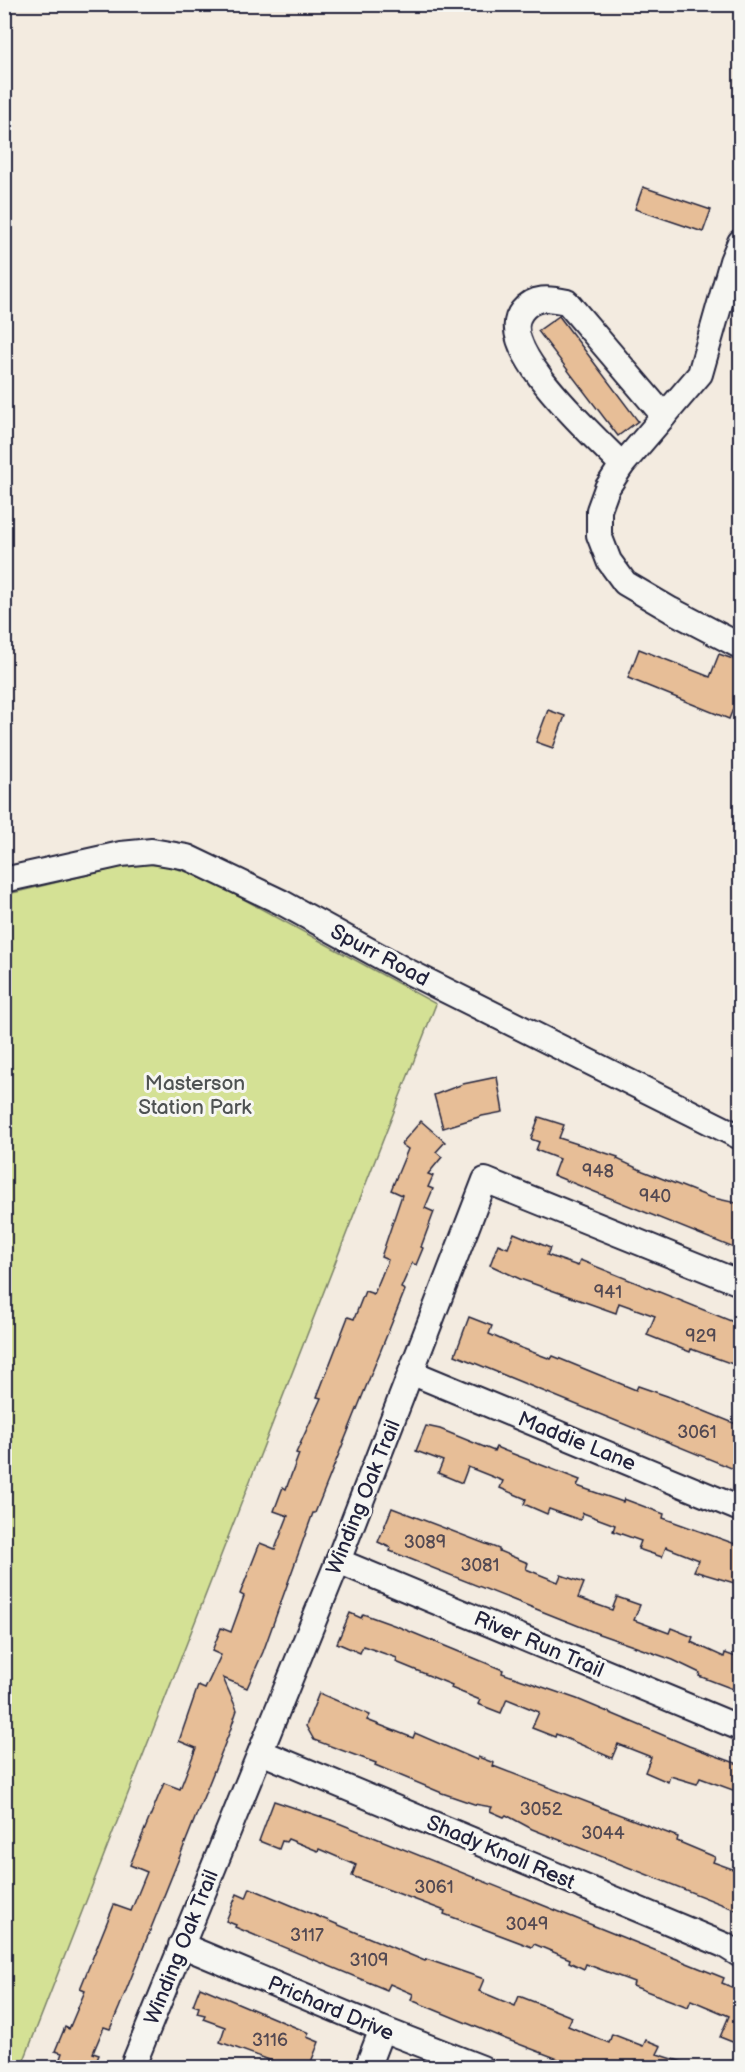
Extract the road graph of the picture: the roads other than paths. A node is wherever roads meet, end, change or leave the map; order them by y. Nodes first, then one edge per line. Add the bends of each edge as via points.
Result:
1 (741, 242) edge
2 (664, 416) junction
3 (622, 465) junction
4 (741, 646) edge
5 (4, 880) edge
6 (741, 1137) edge
7 (741, 1283) edge
8 (412, 1373) junction
9 (741, 1509) edge
10 (338, 1561) junction
11 (741, 1728) edge
12 (261, 1752) junction
13 (181, 1944) junction
14 (741, 1955) edge
15 (382, 2030) junction
16 (132, 2067) edge
17 (367, 2067) edge
18 (482, 2067) edge

1 - 2 street via 700,374
2 - 3 street
2 - 3 street via 567,302 548,298 529,302 517,317 516,336 522,353 551,391
3 - 4 street via 599,510 599,535 609,561 625,583
5 - 6 street, Spurr Road via 121,854 152,851 187,857
7 - 8 street, Winding Oak Trail via 485,1180
8 - 9 street, Maddie Lane
8 - 10 street, Winding Oak Trail
10 - 11 street, River Run Trail
10 - 12 street, Winding Oak Trail
12 - 13 street, Winding Oak Trail
12 - 14 street, Shady Knoll Rest via 724,1944
13 - 15 street, Prichard Drive
13 - 16 street, Winding Oak Trail
15 - 17 street
15 - 18 street, Prichard Drive

